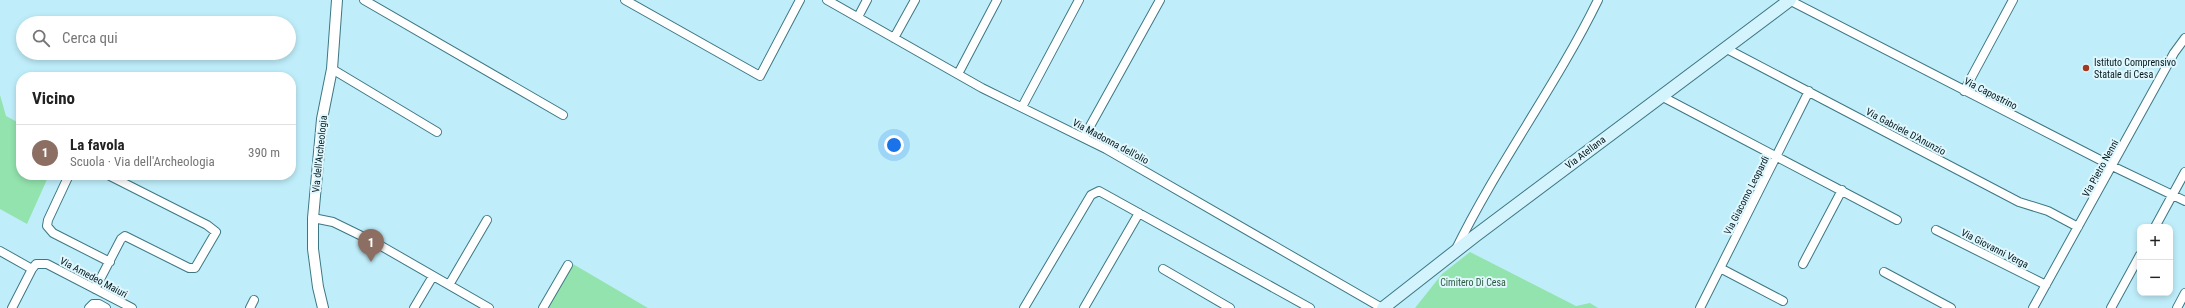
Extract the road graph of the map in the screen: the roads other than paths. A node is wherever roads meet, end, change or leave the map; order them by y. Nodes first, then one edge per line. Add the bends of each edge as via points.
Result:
1 (337, 0) edge
2 (364, 0) edge
3 (625, 0) edge
4 (800, 0) edge
5 (827, 0) edge
6 (867, 0) edge
7 (914, 0) edge
8 (997, 0) edge
9 (1079, 0) edge
10 (1160, 0) edge
11 (1598, 0) edge
12 (1789, 0) edge
13 (2013, 0) edge
14 (858, 17) junction
15 (894, 38) junction
16 (2185, 38) edge
17 (1725, 48) junction
18 (2182, 49) edge
19 (332, 69) junction
20 (958, 74) junction
21 (1809, 91) junction
22 (1964, 91) junction
23 (1661, 96) junction
24 (1022, 107) junction
25 (563, 115) dead end
26 (437, 132) dead end
27 (1084, 137) junction
28 (1777, 156) junction
29 (2112, 166) junction
30 (2185, 172) edge
31 (67, 180) edge
32 (118, 180) edge
33 (1842, 190) junction
34 (2173, 195) junction
35 (2185, 201) edge
36 (1139, 213) junction
37 (313, 218) junction
38 (486, 220) dead end
39 (1898, 220) dead end
40 (2157, 224) edge
41 (2078, 227) junction
42 (1936, 230) dead end
43 (0, 252) edge
44 (1454, 252) junction
45 (2137, 260) edge
46 (110, 262) junction
47 (1803, 264) dead end
48 (568, 265) dead end
49 (1720, 268) junction
50 (32, 269) junction
51 (1163, 269) dead end
52 (1884, 272) dead end
53 (433, 276) junction
54 (449, 285) junction
55 (2046, 285) junction
56 (95, 289) junction
57 (2185, 293) edge
58 (254, 300) dead end
59 (1783, 301) dead end
60 (12, 308) edge
61 (89, 308) edge
62 (106, 308) edge
63 (132, 308) edge
64 (250, 308) edge
65 (323, 308) edge
66 (414, 308) edge
67 (489, 308) edge
68 (544, 308) edge
69 (1024, 308) edge
70 (1084, 308) edge
71 (1230, 308) edge
72 (1310, 308) edge
73 (1383, 308) edge
74 (1700, 308) edge
75 (1951, 308) edge
76 (2033, 308) edge
77 (2111, 308) edge
78 (2177, 308) edge

1 - 19 street, Via dell'Archeologia
2 - 25 street
3 - 4 street via 760,76
5 - 14 street, Via Madonna dell'olio
6 - 14 street
7 - 15 street
8 - 20 street
9 - 24 street
10 - 27 street
11 - 44 street via 1539,108 1490,184
12 - 17 main road, Via Atellana
12 - 22 street, Via Capostrino
13 - 22 street
14 - 15 street, Via Madonna dell'olio
15 - 20 street, Via Madonna dell'olio
16 - 18 street, Via Pietro Nenni
17 - 21 street, Via Gabriele D'Anunzio
17 - 23 main road, Via Atellana
18 - 29 street, Via Pietro Nenni
19 - 26 street
19 - 37 street, Via dell'Archeologia via 322,119
20 - 24 street, Via Madonna dell'olio
21 - 28 street, Via Giacomo Leopardi
21 - 41 street, Via Gabriele D'Anunzio via 2019,202 2048,210
22 - 29 street, Via Capostrino
23 - 28 street
23 - 44 main road, Via Atellana
24 - 27 street, Via Madonna dell'olio
27 - 73 street, Via Madonna dell'olio
28 - 33 street
28 - 49 street, Via Giacomo Leopardi
29 - 34 street, Via Capostrino
29 - 41 street, Via Pietro Nenni
30 - 34 street
31 - 46 street via 47,226 53,232
32 - 46 street via 207,224 216,232 195,268 190,268 125,236
33 - 39 street
33 - 47 street
34 - 35 street, Via Capostrino
34 - 40 street
36 - 69 street via 1099,191 1092,195
36 - 70 street
36 - 72 street
37 - 53 street via 348,228
37 - 65 street, Via dell'Archeologia via 313,249
38 - 54 street
41 - 55 street, Via Pietro Nenni
42 - 55 street, Via Giovanni Verga
43 - 50 street
44 - 73 main road, Via Atellana
45 - 77 street
46 - 56 street
48 - 68 street
49 - 59 street
49 - 74 street, Via Giacomo Leopardi
50 - 56 street, Via Amedeo Maiuri via 36,264 47,264
50 - 60 street
51 - 71 street
52 - 75 street
53 - 54 street
53 - 66 street
54 - 67 street
55 - 76 street, Via Pietro Nenni
56 - 63 street, Via Amedeo Maiuri
57 - 78 street
58 - 64 street
61 - 62 street via 93,304 98,304

